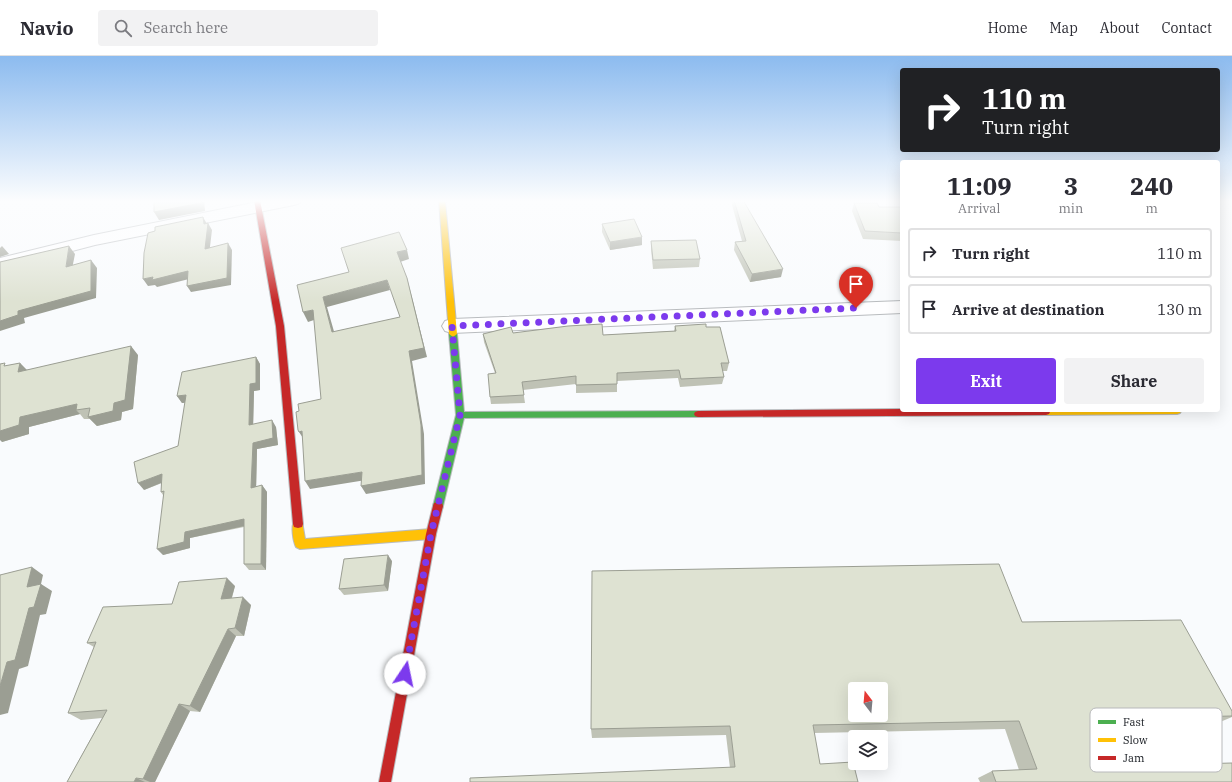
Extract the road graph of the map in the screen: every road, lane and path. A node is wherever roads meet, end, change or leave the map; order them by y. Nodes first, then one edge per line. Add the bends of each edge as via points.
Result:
1 (122, 234) edge
2 (263, 234) edge
3 (445, 234) edge
4 (0, 264) edge
5 (900, 307) edge
6 (452, 326) junction
7 (1177, 412) dead end
8 (460, 415) junction
9 (431, 534) junction
10 (385, 782) edge

1 - 4 street
2 - 9 street via 280,326 300,544
3 - 6 street
5 - 6 street
6 - 8 street
7 - 8 street
8 - 9 street
9 - 10 street

